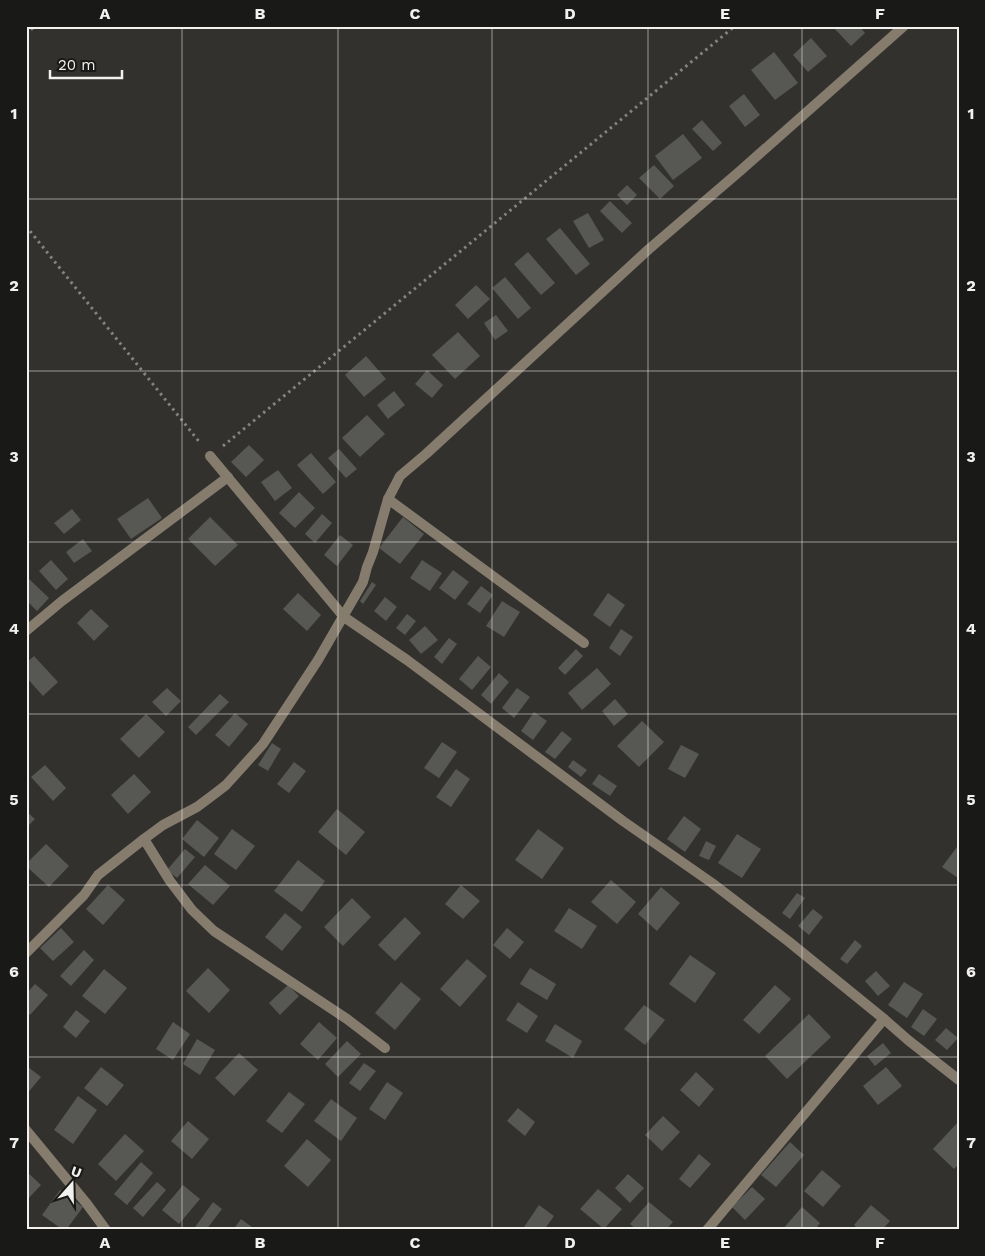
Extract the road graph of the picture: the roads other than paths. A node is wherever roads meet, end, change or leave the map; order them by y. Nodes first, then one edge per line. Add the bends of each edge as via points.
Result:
1 (904, 26) edge
2 (210, 456) road end
3 (228, 477) junction
4 (388, 499) junction
5 (344, 616) junction
6 (26, 632) edge
7 (584, 642) dead end
8 (144, 839) junction
9 (26, 953) edge
10 (884, 1019) junction
11 (385, 1048) dead end
12 (959, 1080) edge
13 (26, 1130) edge
14 (106, 1230) edge
15 (707, 1230) edge

1 - 4 street via 649,249 400,476
2 - 3 street
3 - 5 street
3 - 6 street via 62,601
4 - 5 street via 363,582
4 - 7 street
5 - 8 street via 263,744 222,788
5 - 10 street via 720,889
8 - 9 street via 98,875 84,895
8 - 11 street via 192,910 214,931 348,1019
10 - 12 street
10 - 15 street
13 - 14 street

